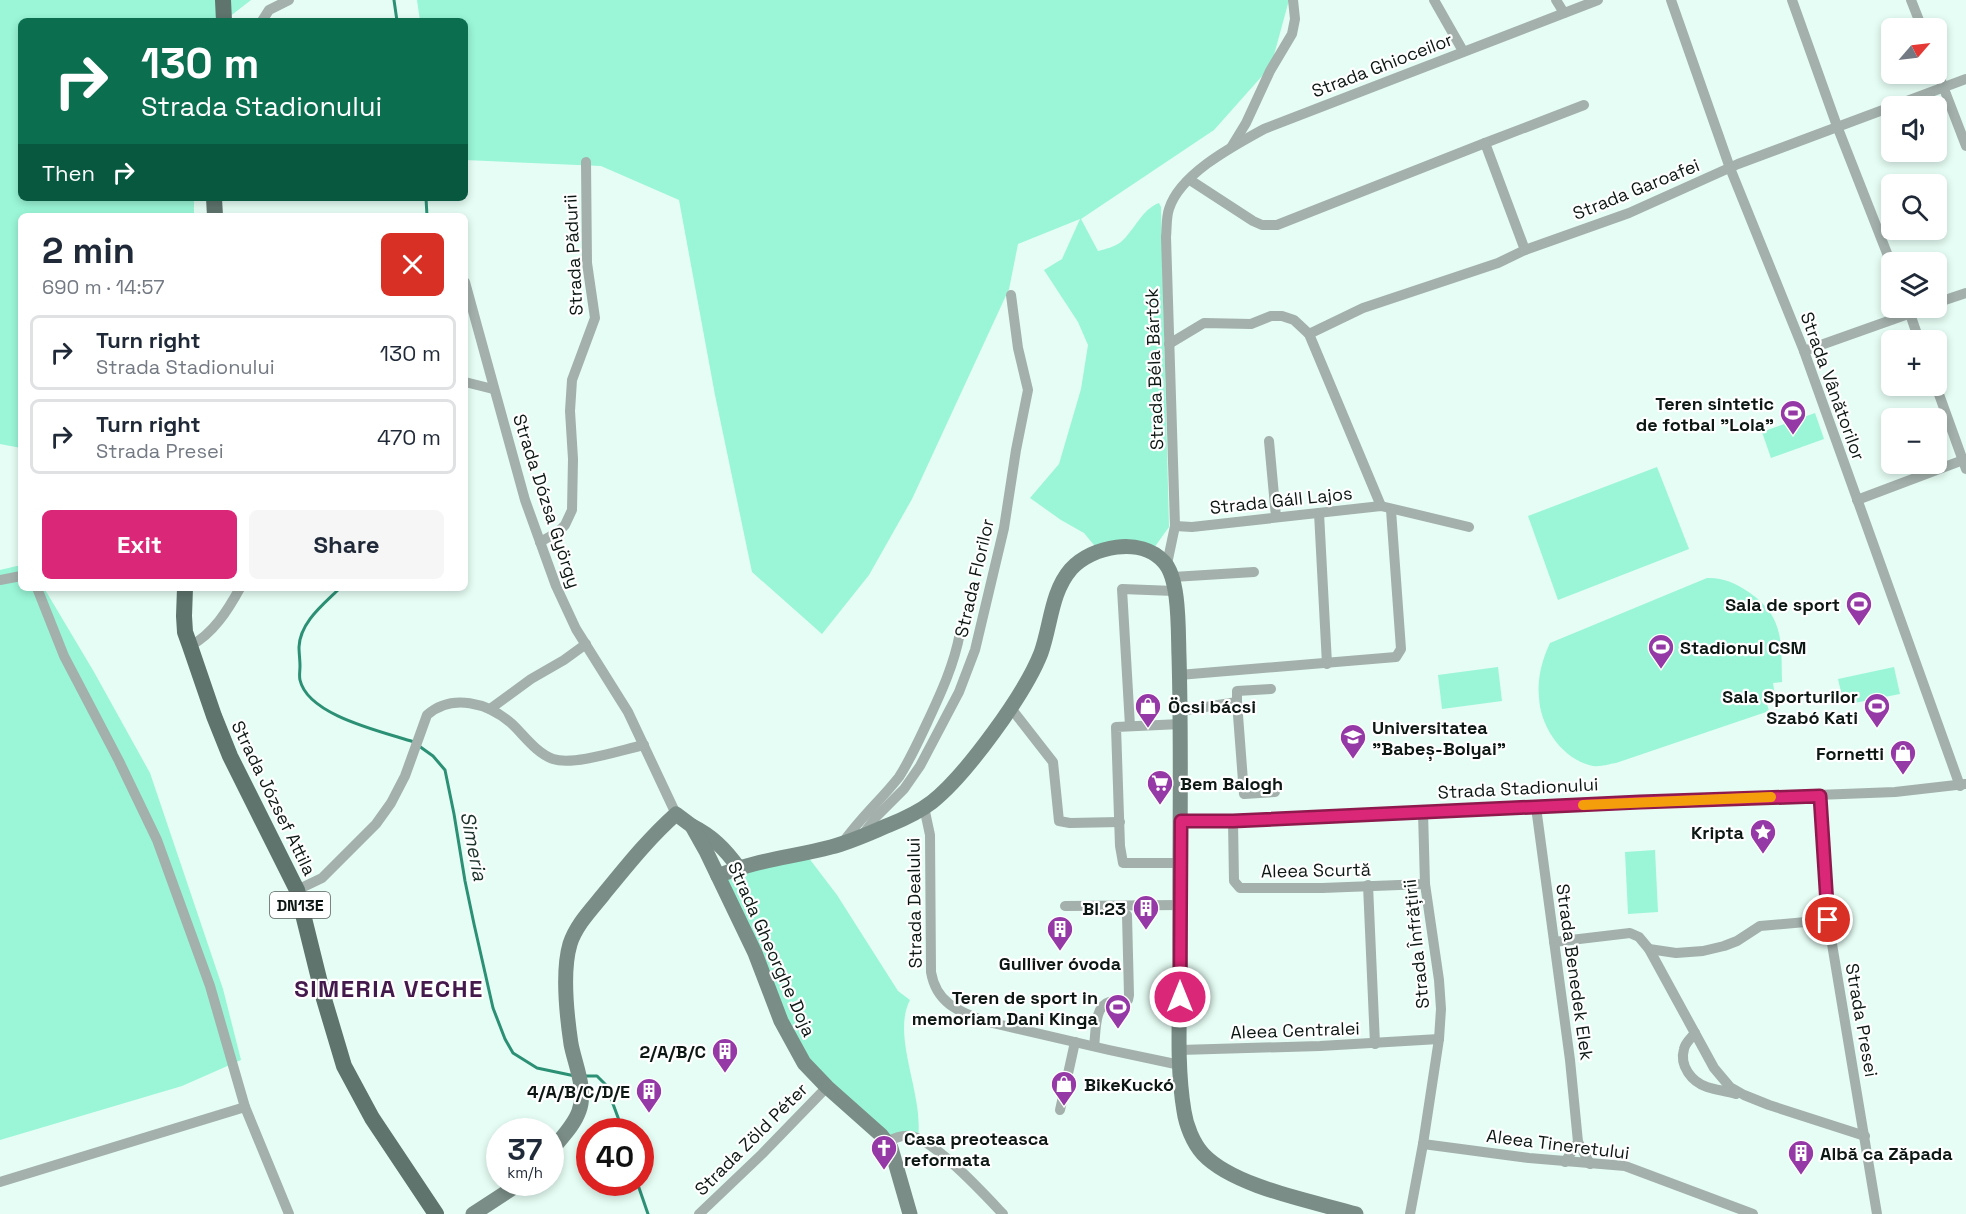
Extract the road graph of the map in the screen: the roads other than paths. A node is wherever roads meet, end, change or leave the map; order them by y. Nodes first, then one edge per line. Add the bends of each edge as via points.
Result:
1 (223, 0) edge
2 (289, 0) edge
3 (1293, 0) edge
4 (1434, 0) edge
5 (1556, 0) edge
6 (1598, 0) edge
7 (1671, 0) edge
8 (1792, 0) edge
9 (1911, 0) edge
10 (1564, 13) junction
11 (224, 18) edge
12 (264, 18) edge
13 (1918, 18) edge
14 (1463, 51) junction
15 (1966, 79) edge
16 (1943, 84) edge
17 (1944, 87) junction
18 (1584, 105) dead end
19 (1838, 126) junction
20 (1485, 143) junction
21 (1966, 146) edge
22 (1232, 147) junction
23 (586, 162) dead end
24 (1730, 168) junction
25 (1190, 180) junction
26 (1525, 250) junction
27 (1887, 252) edge
28 (468, 293) edge
29 (1966, 293) edge
30 (1011, 295) dead end
31 (1947, 299) edge
32 (1889, 318) edge
33 (1309, 334) junction
34 (1169, 344) junction
35 (1804, 351) junction
36 (468, 383) edge
37 (493, 389) junction
38 (1940, 396) edge
39 (1269, 441) dead end
40 (1965, 463) edge
41 (1857, 500) junction
42 (1386, 508) junction
43 (1319, 513) junction
44 (1276, 517) junction
45 (1175, 526) junction
46 (1469, 527) dead end
47 (540, 542) junction
48 (1254, 572) dead end
49 (18, 577) edge
50 (1171, 577) junction
51 (0, 580) edge
52 (38, 591) edge
53 (185, 591) edge
54 (238, 591) edge
55 (960, 633) dead end
56 (586, 644) junction
57 (190, 646) junction
58 (1327, 664) junction
59 (1179, 675) junction
60 (1271, 688) dead end
61 (1237, 702) junction
62 (1010, 707) junction
63 (490, 709) junction
64 (1181, 718) junction
65 (1130, 726) junction
66 (644, 745) junction
67 (1963, 785) edge
68 (1275, 792) dead end
69 (1820, 796) junction
70 (924, 807) junction
71 (1536, 807) junction
72 (1423, 812) junction
73 (676, 814) junction
74 (1181, 821) junction
75 (1233, 821) junction
76 (1120, 822) junction
77 (692, 826) junction
78 (861, 837) junction
79 (842, 844) junction
80 (1179, 863) junction
81 (738, 867) junction
82 (718, 876) junction
83 (1425, 884) junction
84 (1368, 885) junction
85 (297, 890) junction
86 (1179, 905) junction
87 (1065, 906) dead end
88 (1127, 915) dead end
89 (1828, 920) junction
90 (1554, 942) junction
91 (1649, 949) junction
92 (1695, 1033) junction
93 (1439, 1039) junction
94 (1075, 1042) junction
95 (1376, 1044) junction
96 (1094, 1046) junction
97 (1180, 1057) junction
98 (826, 1087) junction
99 (1744, 1095) junction
100 (245, 1107) junction
101 (1060, 1110) dead end
102 (564, 1132) edge
103 (1864, 1136) junction
104 (887, 1142) junction
105 (1578, 1142) junction
106 (1423, 1144) junction
107 (1565, 1162) junction
108 (1590, 1164) junction
109 (0, 1182) edge
110 (501, 1196) edge
111 (289, 1214) edge
112 (436, 1214) edge
113 (473, 1214) edge
114 (699, 1214) edge
115 (910, 1214) edge
116 (1003, 1214) edge
117 (1356, 1214) edge
118 (1410, 1214) edge
119 (1753, 1214) edge
120 (1877, 1214) edge

1 - 11 main road
2 - 12 street via 269,10
3 - 22 street via 1292,34
4 - 14 street
5 - 10 street
6 - 10 street, Strada Ghioceilor
7 - 24 street, Strada Vânătorilor
8 - 19 street
9 - 13 street
10 - 14 street, Strada Ghioceilor
14 - 22 street, Strada Ghioceilor via 1283,120
15 - 17 street, Strada Garoafei
16 - 17 street
17 - 19 street, Strada Garoafei
17 - 21 street
18 - 20 street
19 - 24 street, Strada Garoafei
19 - 27 street
20 - 25 street via 1277,225 1262,225
20 - 26 street
22 - 25 street, Strada Ghioceilor
23 - 47 street, Strada Pădurii via 587,262 595,318 572,380 572,510 565,525
24 - 26 street, Strada Garoafei via 1629,213
24 - 35 street, Strada Vânătorilor
25 - 34 street, Strada Béla Bártók via 1168,210
26 - 33 street, Strada Garoafei via 1498,263 1363,308
28 - 37 street, Strada Dózsa György
29 - 31 street
30 - 78 street, Strada Florilor via 1028,390 1004,528 975,650 959,692 920,766
32 - 35 street
33 - 34 street via 1294,320 1271,316 1251,324 1204,322
33 - 42 street
34 - 45 street, Strada Béla Bártók
35 - 41 street, Strada Vânătorilor
36 - 37 street
37 - 47 street, Strada Dózsa György
38 - 40 street
39 - 44 street
40 - 41 street
41 - 67 street, Strada Vânătorilor
42 - 43 street, Strada Gáll Lajos
42 - 46 street, Strada Gáll Lajos
42 - 58 street via 1400,654
43 - 44 street, Strada Gáll Lajos
43 - 58 street
44 - 45 street, Strada Gáll Lajos
45 - 50 street, Strada Béla Bártók
47 - 56 street, Strada Dózsa György via 559,594
48 - 50 street
49 - 51 street
50 - 59 street
50 - 62 street via 1152,552 1134,547 1099,551 1074,566 1057,594 1037,660
50 - 65 street via 1122,589
52 - 100 street via 64,656 124,770 164,858 210,986
53 - 57 main road, Strada József Attila / DN13E via 185,632
54 - 57 street via 226,613
55 - 79 street, Strada Florilor via 947,680 909,760
56 - 63 street
56 - 66 street, Strada Dózsa György
57 - 85 main road, Strada József Attila / DN13E via 230,756
58 - 59 street
59 - 64 street
60 - 61 street via 1237,691
61 - 64 street
61 - 68 street via 1244,794
62 - 70 street via 964,769
62 - 76 street via 1053,762 1059,821
63 - 66 street via 554,760 573,761
63 - 85 street via 461,702 433,709 427,715 405,776 376,824 322,878
64 - 65 street
64 - 74 street
65 - 76 street via 1116,727
66 - 73 street, Strada Dózsa György
67 - 69 street, Strada Stadionului
69 - 71 street, Strada Stadionului
69 - 89 street, Strada Presei
70 - 78 street
70 - 94 street, Strada Dealului via 930,835 931,972 937,992 953,1007 976,1018
71 - 72 street, Strada Stadionului
71 - 90 street, Strada Benedek Elek
72 - 75 street, Strada Stadionului
72 - 83 street, Strada Înfrățirii
73 - 77 street, Strada Gheorghe Doja
73 - 102 street via 639,850 582,921 570,944 567,964 571,1044 582,1096 580,1110
74 - 75 street, Strada Stadionului
74 - 80 street
75 - 84 street, Aleea Scurtă via 1234,881 1240,888
76 - 80 street via 1123,863
77 - 81 street via 719,844
77 - 82 street, Strada Gheorghe Doja
78 - 79 street
79 - 81 street
80 - 86 street
81 - 82 street
82 - 98 street, Strada Gheorghe Doja via 789,1037 804,1063
83 - 84 street, Aleea Scurtă
83 - 93 street, Strada Înfrățirii via 1439,980
84 - 95 street, Aleea Centralei
85 - 112 main road, Strada József Attila / DN13E via 344,1066 372,1118
86 - 87 street
86 - 97 street
88 - 96 street via 1130,995 1124,1002 1103,1005
89 - 91 street via 1760,926 1724,946 1686,954
89 - 103 street, Strada Presei
90 - 91 street via 1630,933 1639,936
90 - 105 street, Strada Benedek Elek
91 - 92 street
92 - 99 street via 1719,1076
92 - 99 street via 1683,1051 1688,1073 1707,1087
93 - 95 street, Aleea Centralei
93 - 106 street, Strada Înfrățirii
94 - 96 street, Strada Dealului
94 - 101 street
95 - 97 street, Aleea Centralei
96 - 97 street, Strada Dealului
97 - 117 street via 1188,1125 1196,1145 1216,1165 1263,1188
98 - 104 street, Strada Gheorghe Doja
98 - 114 street, Strada Zöld Péter
99 - 103 street
100 - 109 street
100 - 111 street
103 - 120 street, Strada Presei
104 - 115 street, Strada Gheorghe Doja via 897,1163
104 - 116 street via 903,1136 918,1137
105 - 107 street
105 - 108 street, Strada Benedek Elek
106 - 107 street, Aleea Tineretului
106 - 118 street, Strada Înfrățirii
107 - 108 street, Aleea Tineretului
108 - 119 street, Aleea Tineretului via 1625,1166
110 - 113 street

